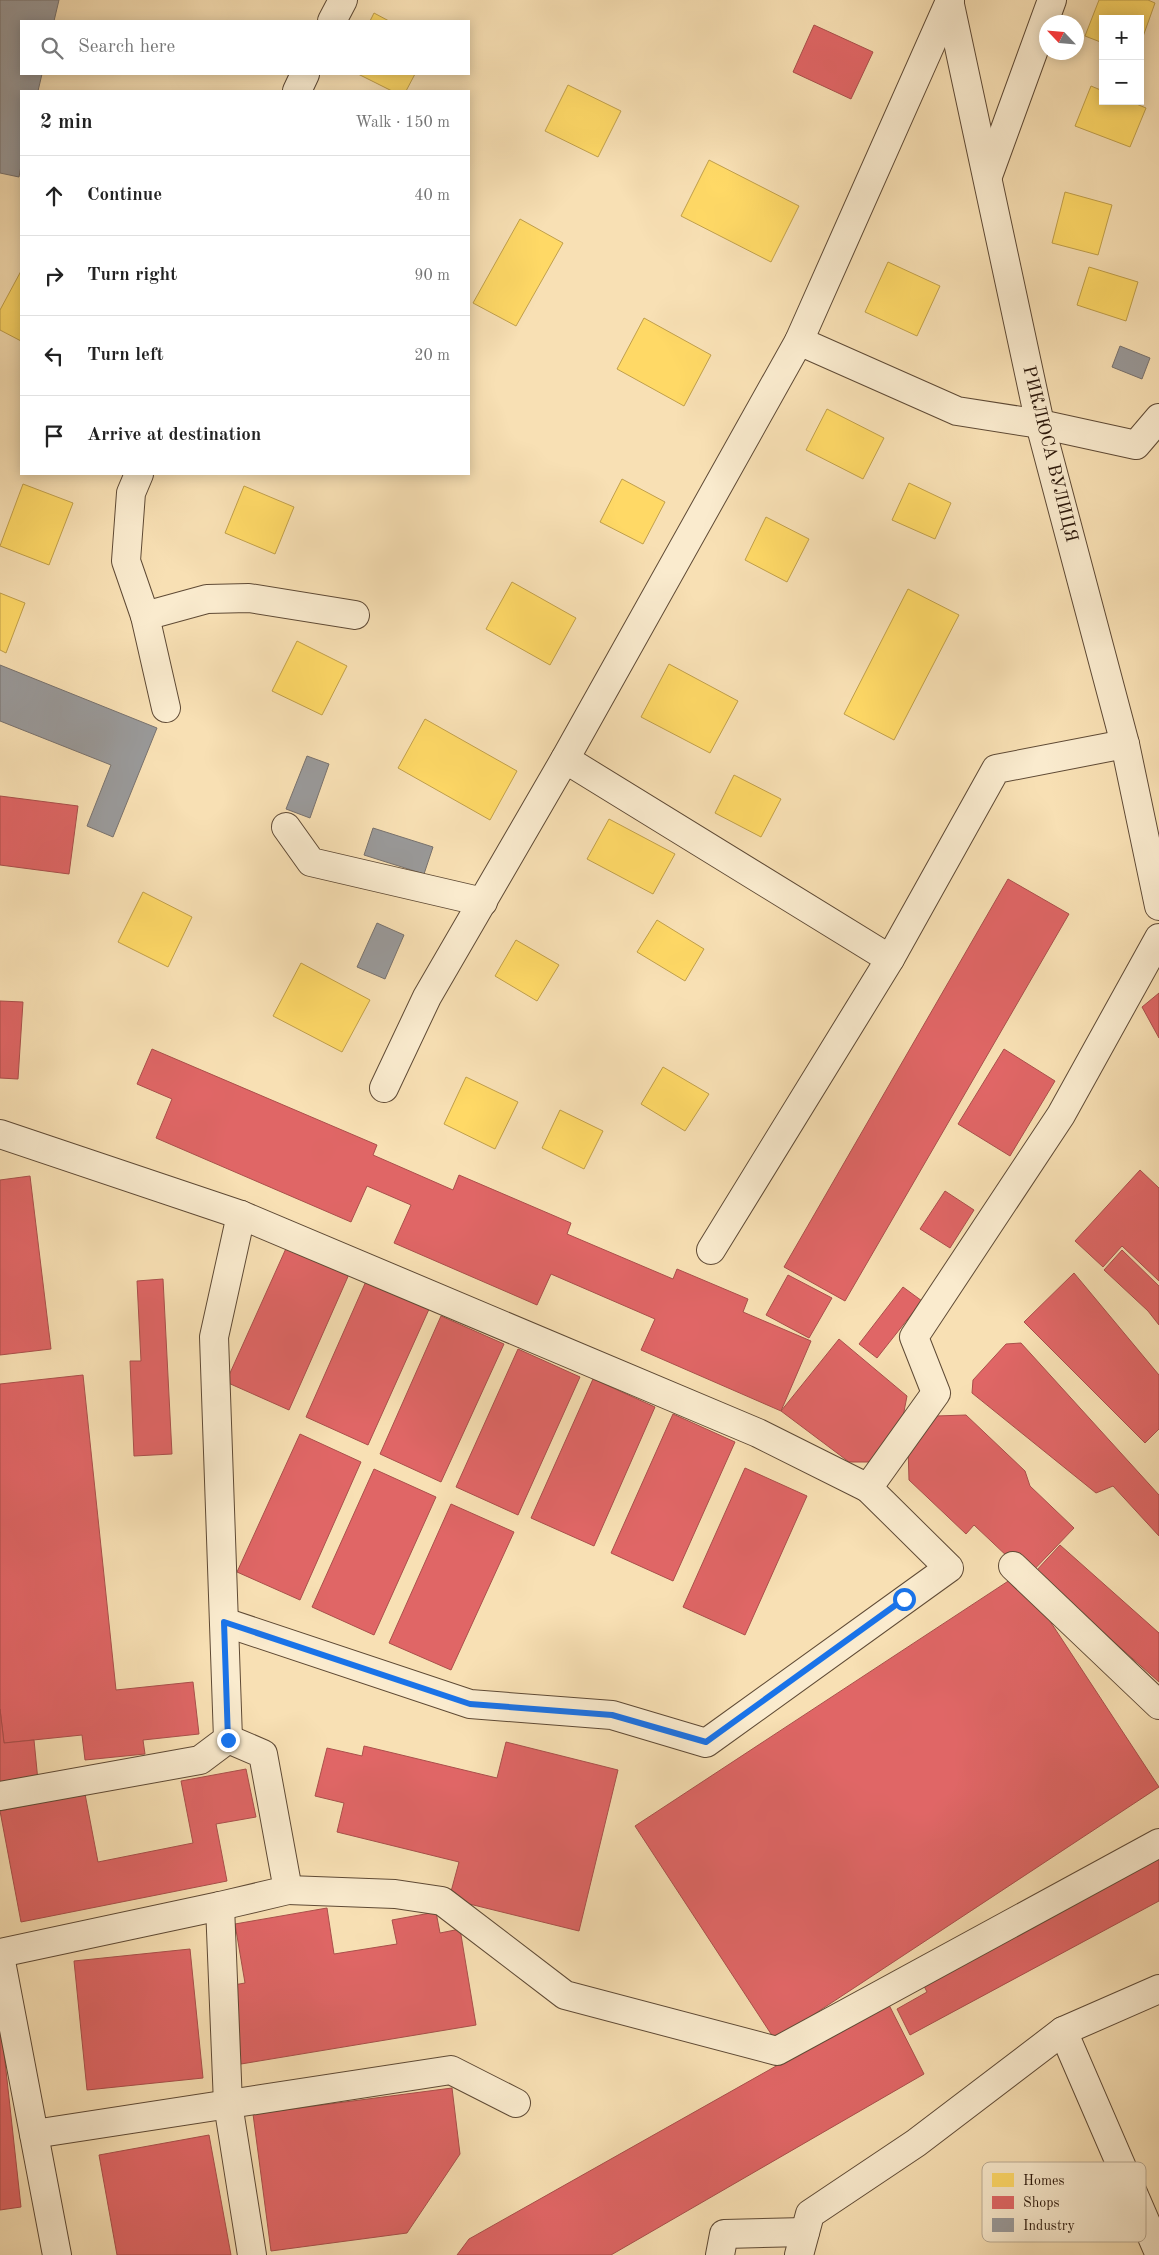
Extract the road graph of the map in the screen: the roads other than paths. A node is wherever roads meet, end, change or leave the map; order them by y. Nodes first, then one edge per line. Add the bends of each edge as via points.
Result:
1 (343, 0) edge
2 (1052, 0) edge
3 (950, 1) edge
4 (333, 20) edge
5 (305, 75) edge
6 (298, 90) edge
7 (988, 176) junction
8 (799, 341) junction
9 (1159, 418) edge
10 (1040, 424) junction
11 (139, 475) edge
12 (355, 615) dead end
13 (145, 616) junction
14 (166, 708) dead end
15 (1125, 744) junction
16 (565, 759) junction
17 (286, 827) dead end
18 (483, 902) junction
19 (1159, 906) edge
20 (1159, 938) edge
21 (890, 958) junction
22 (384, 1088) dead end
23 (0, 1134) edge
24 (241, 1215) junction
25 (711, 1250) dead end
26 (868, 1488) junction
27 (1013, 1566) dead end
28 (224, 1622) junction
29 (1159, 1705) edge
30 (228, 1740) junction
31 (0, 1796) edge
32 (1159, 1843) edge
33 (288, 1890) junction
34 (220, 1906) junction
35 (0, 1955) edge
36 (1159, 1989) edge
37 (1063, 2031) junction
38 (516, 2103) dead end
39 (228, 2104) junction
40 (34, 2134) junction
41 (1120, 2162) edge
42 (1146, 2223) edge
43 (802, 2244) edge
44 (1159, 2253) edge
45 (57, 2255) edge
46 (252, 2255) edge
47 (720, 2255) edge

1 - 4 street
2 - 7 street
3 - 7 street, РИКЛЮСА ВУЛИЦЯ
3 - 8 street
5 - 6 street
7 - 10 street, РИКЛЮСА ВУЛИЦЯ
8 - 10 street via 957,411
8 - 16 street
9 - 10 street via 1136,445
10 - 15 street, РИКЛЮСА ВУЛИЦЯ
11 - 13 street via 131,492 126,560
12 - 13 street via 249,598 207,599
13 - 14 street
15 - 19 street, РИКЛЮСА ВУЛИЦЯ
15 - 21 street via 996,769
16 - 18 street
16 - 21 street
17 - 18 street via 311,862
18 - 22 street via 427,997
20 - 26 street via 1061,1115 914,1337 936,1393
21 - 25 street
23 - 24 street
24 - 26 street via 758,1433
24 - 28 street via 214,1337
26 - 28 street via 949,1568 706,1742 612,1715 470,1704
27 - 29 street
28 - 30 street
30 - 31 street via 200,1760
30 - 33 street via 263,1754
32 - 33 street via 777,2051 565,1995 442,1901 395,1894
33 - 34 street
34 - 35 street
34 - 39 street
35 - 40 street
36 - 37 street
37 - 41 street
37 - 43 street via 916,2142 810,2214
38 - 39 street via 451,2070
39 - 40 street
39 - 46 street
40 - 45 street
42 - 44 street
43 - 47 street via 724,2234

